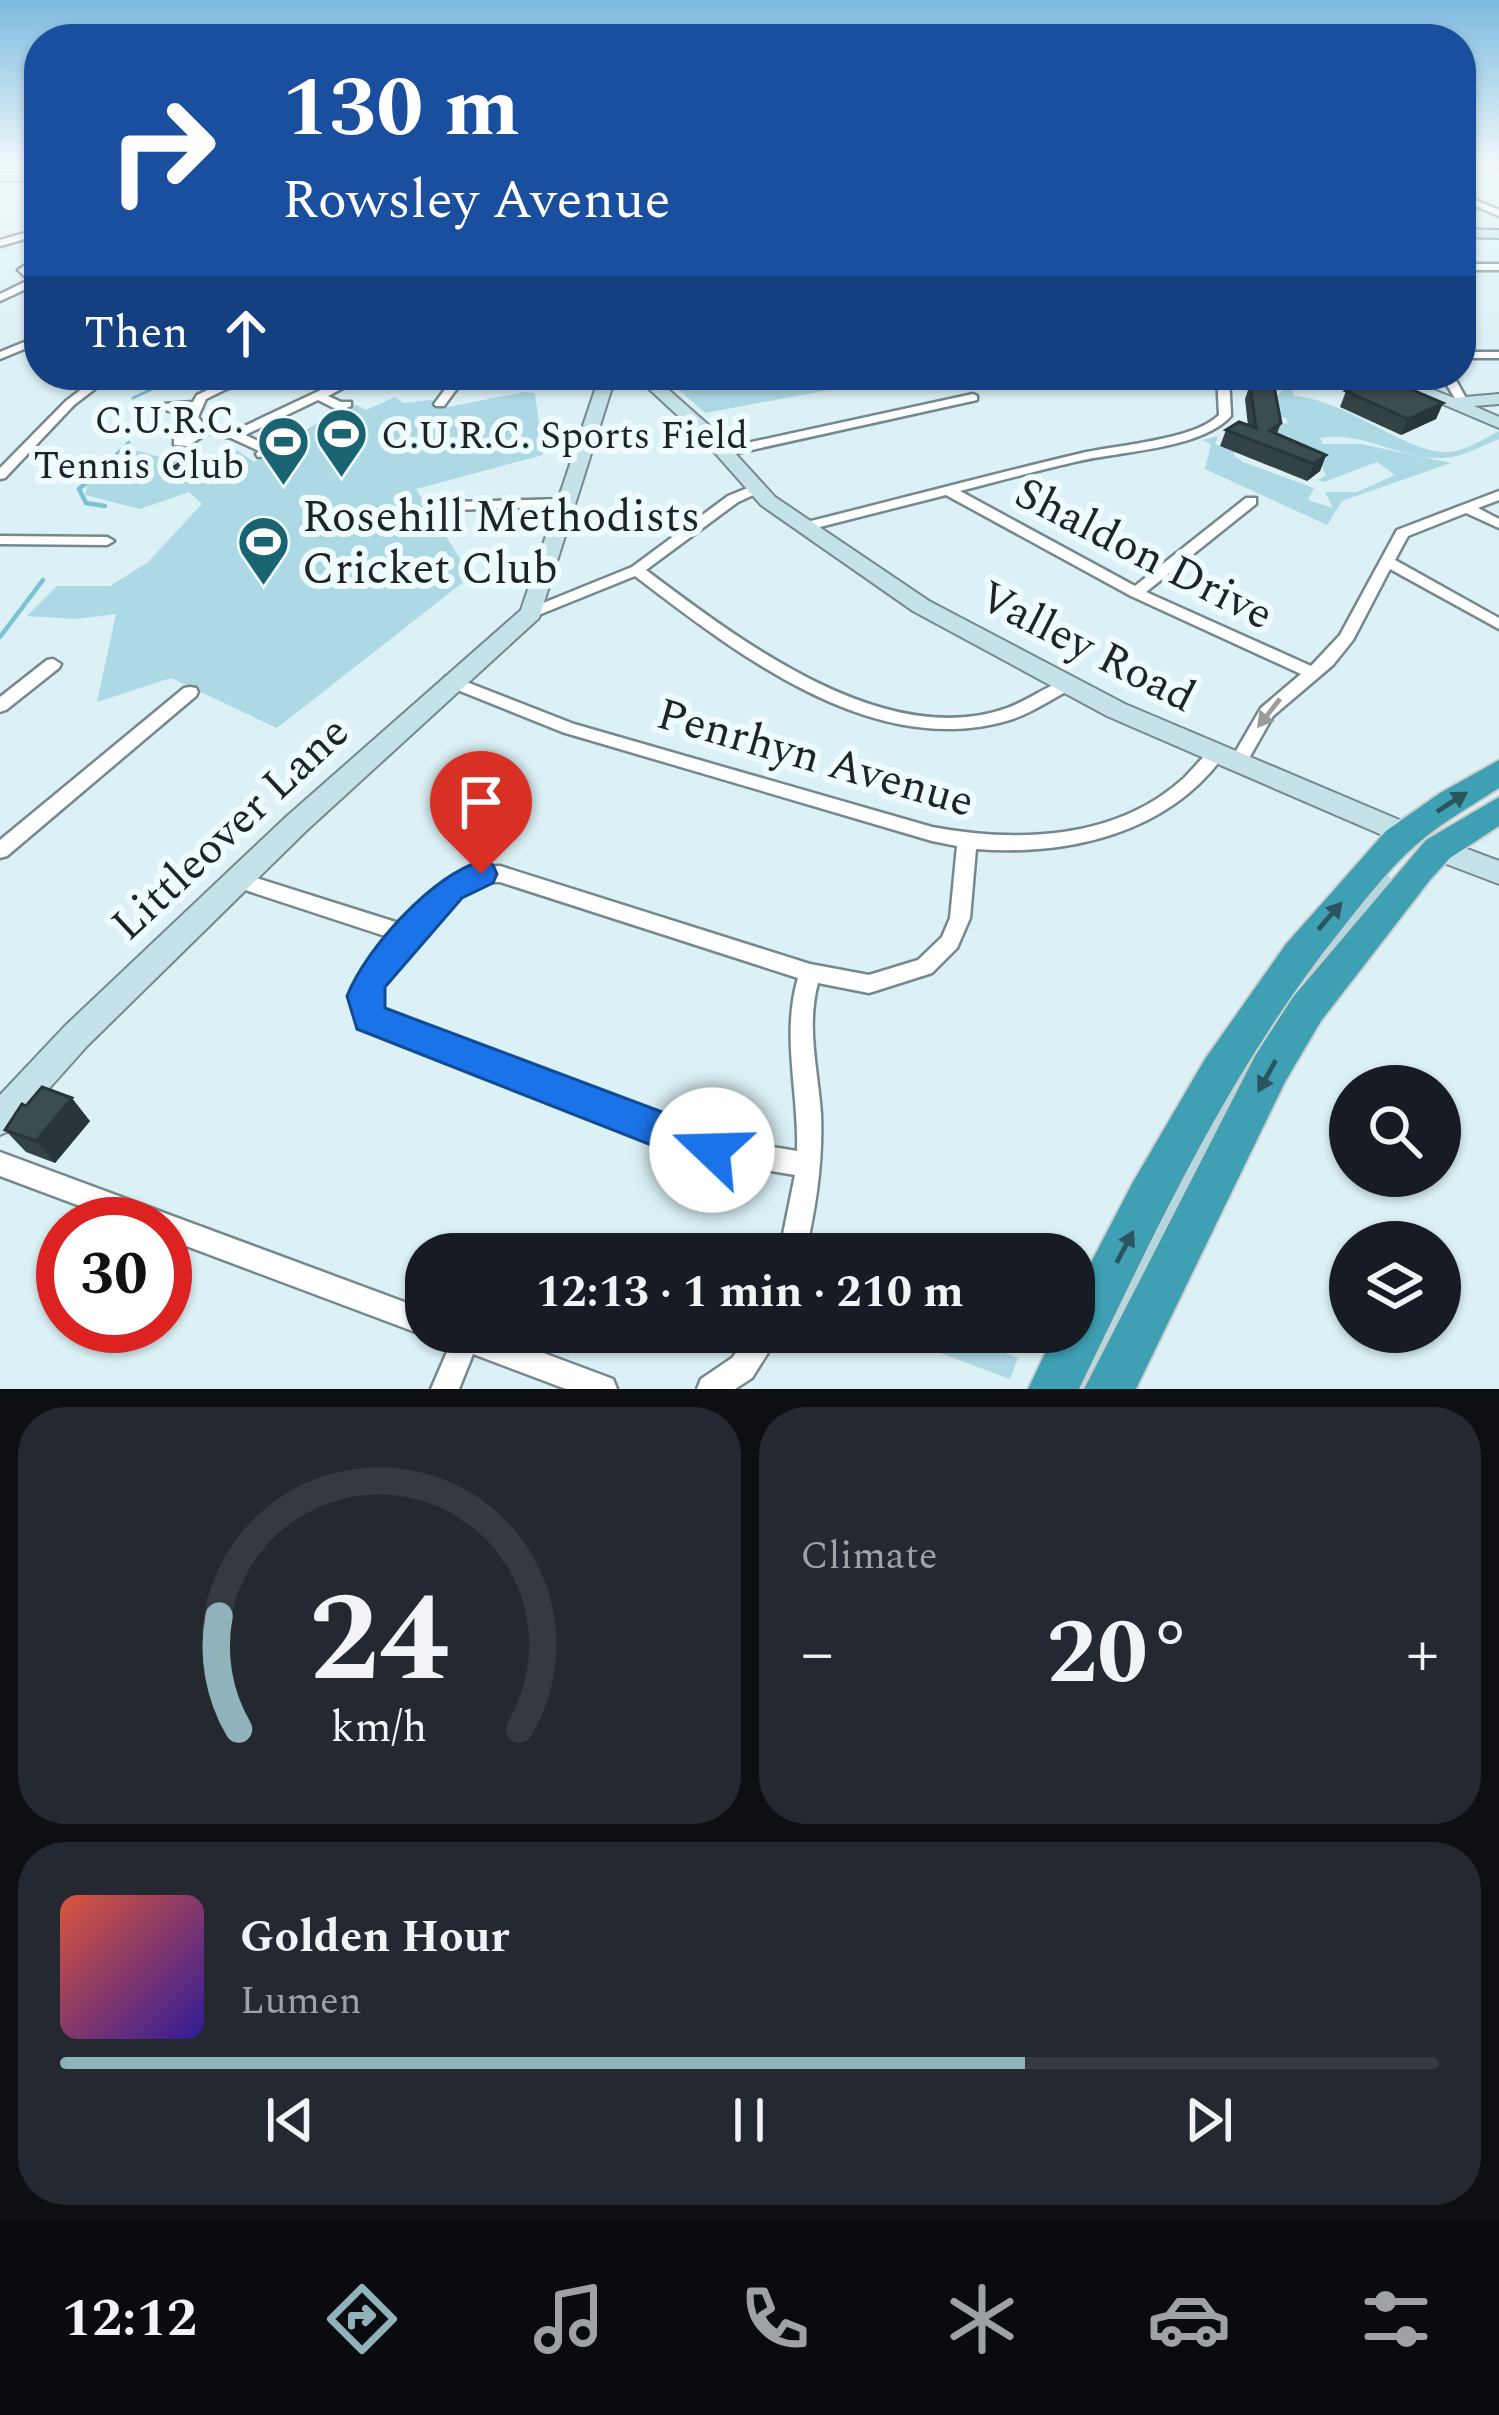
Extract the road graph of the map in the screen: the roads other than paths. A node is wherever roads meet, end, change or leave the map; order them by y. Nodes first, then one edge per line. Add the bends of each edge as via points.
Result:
1 (87, 390) edge
2 (214, 390) edge
3 (327, 390) edge
4 (451, 390) edge
5 (603, 390) edge
6 (659, 390) edge
7 (1224, 390) edge
8 (1424, 390) edge
9 (1453, 390) edge
10 (318, 394) junction
11 (973, 398) dead end
12 (1499, 399) edge
13 (1457, 402) junction
14 (346, 404) dead end
15 (440, 404) dead end
16 (194, 405) junction
17 (168, 407) dead end
18 (1499, 423) edge
19 (205, 430) junction
20 (235, 435) junction
21 (178, 442) dead end
22 (724, 452) junction
23 (262, 454) dead end
24 (0, 475) edge
25 (755, 489) junction
26 (949, 490) junction
27 (1499, 496) edge
28 (1251, 500) dead end
29 (566, 503) junction
30 (454, 506) dead end
31 (1466, 507) junction
32 (1499, 524) edge
33 (804, 527) junction
34 (0, 540) edge
35 (107, 541) dead end
36 (1386, 561) junction
37 (637, 570) junction
38 (1136, 593) junction
39 (531, 613) junction
40 (1499, 623) edge
41 (53, 664) dead end
42 (1312, 673) junction
43 (451, 681) junction
44 (1065, 685) junction
45 (190, 692) dead end
46 (0, 706) edge
47 (1227, 759) junction
48 (1499, 772) edge
49 (1499, 808) edge
50 (967, 842) junction
51 (1422, 842) junction
52 (0, 851) edge
53 (1499, 873) edge
54 (237, 880) junction
55 (410, 935) junction
56 (810, 973) junction
57 (11, 1089) edge
58 (0, 1119) edge
59 (0, 1164) edge
60 (808, 1165) junction
61 (88, 1197) edge
62 (796, 1233) edge
63 (192, 1236) edge
64 (405, 1315) edge
65 (454, 1353) edge
66 (507, 1353) edge
67 (753, 1353) edge
68 (445, 1389) edge
69 (603, 1389) edge
70 (711, 1389) edge
71 (1053, 1389) edge
72 (1109, 1389) edge

1 - 24 street
2 - 16 street
3 - 10 street
4 - 15 street
5 - 29 street
6 - 22 street, Valley Road
7 - 26 street via 1226,416 1195,433
8 - 13 street
9 - 13 street
10 - 14 street
10 - 20 street
11 - 22 street
12 - 13 street
13 - 18 street
16 - 17 street
16 - 19 street via 193,422
19 - 20 street
19 - 21 street
20 - 23 street via 269,451
22 - 25 street, Valley Road
25 - 33 street, Valley Road
25 - 37 street
26 - 33 street
26 - 38 street, Shaldon Drive
27 - 31 street, Penrhyn Avenue
28 - 38 street
29 - 30 street
29 - 39 street
31 - 32 street
31 - 36 street, Penrhyn Avenue via 1407,529
33 - 44 street, Valley Road via 921,606
34 - 35 street
36 - 40 street
36 - 42 street, Penrhyn Avenue via 1347,637
37 - 39 street
37 - 44 street via 767,661 885,717 949,726 991,721
38 - 42 street, Shaldon Drive
39 - 43 street, Littleover Lane
41 - 46 street
42 -> 47 street, Penrhyn Avenue
43 - 50 street, Penrhyn Avenue via 568,728
43 - 54 street, Littleover Lane
44 - 47 street, Valley Road
45 - 52 street
47 - 50 street, Penrhyn Avenue via 1118,826 1048,842
47 - 51 street, Valley Road
51 -> 48 highway
49 - 51 highway
50 - 56 street via 959,922 933,961 874,983
51 - 53 street, Valley Road
71 -> 51 highway via 1238,1043 1316,932
51 -> 72 highway via 1270,1069
54 - 55 street
54 - 57 street, Littleover Lane
55 - 56 street via 456,885 495,873
55 - 60 street via 365,991 376,1024 712,1150
56 - 60 street via 797,1024
57 - 58 street, Littleover Lane
59 - 61 street
60 - 62 street
63 - 64 street
65 - 68 street
66 - 69 street
67 - 70 street

